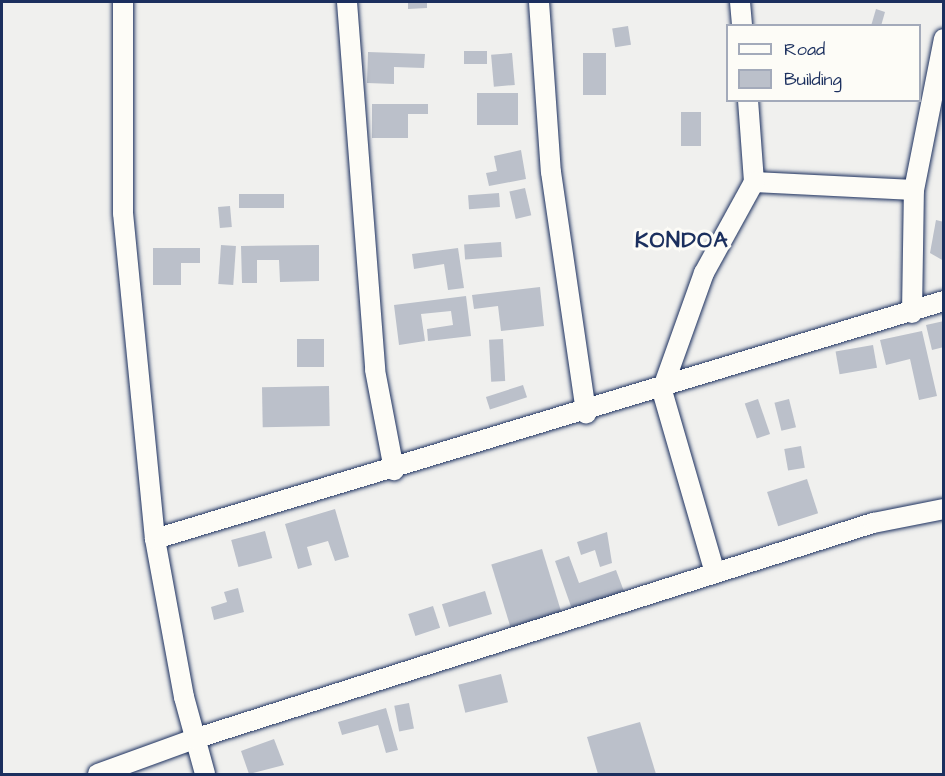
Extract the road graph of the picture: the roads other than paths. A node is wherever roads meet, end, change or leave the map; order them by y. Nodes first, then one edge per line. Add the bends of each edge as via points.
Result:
1 (123, 2) edge
2 (347, 2) edge
3 (539, 2) edge
4 (740, 2) edge
5 (742, 24) edge
6 (944, 39) edge
7 (748, 102) edge
8 (754, 182) junction
9 (914, 190) junction
10 (944, 302) edge
11 (912, 313) junction
12 (662, 390) junction
13 (586, 413) junction
14 (394, 470) junction
15 (943, 510) edge
16 (155, 539) junction
17 (715, 573) junction
18 (194, 739) junction
19 (98, 774) edge
20 (205, 774) edge

1 - 16 street via 123,213
2 - 14 street via 375,370
3 - 13 street via 551,172
4 - 5 street
6 - 9 street
7 - 8 street
8 - 9 street
8 - 12 street via 704,273
9 - 11 street
10 - 11 street
11 - 12 street
12 - 13 street
12 - 17 street
13 - 14 street
14 - 16 street
15 - 17 street via 873,523
16 - 18 street
17 - 18 street
18 - 19 street
18 - 20 street

